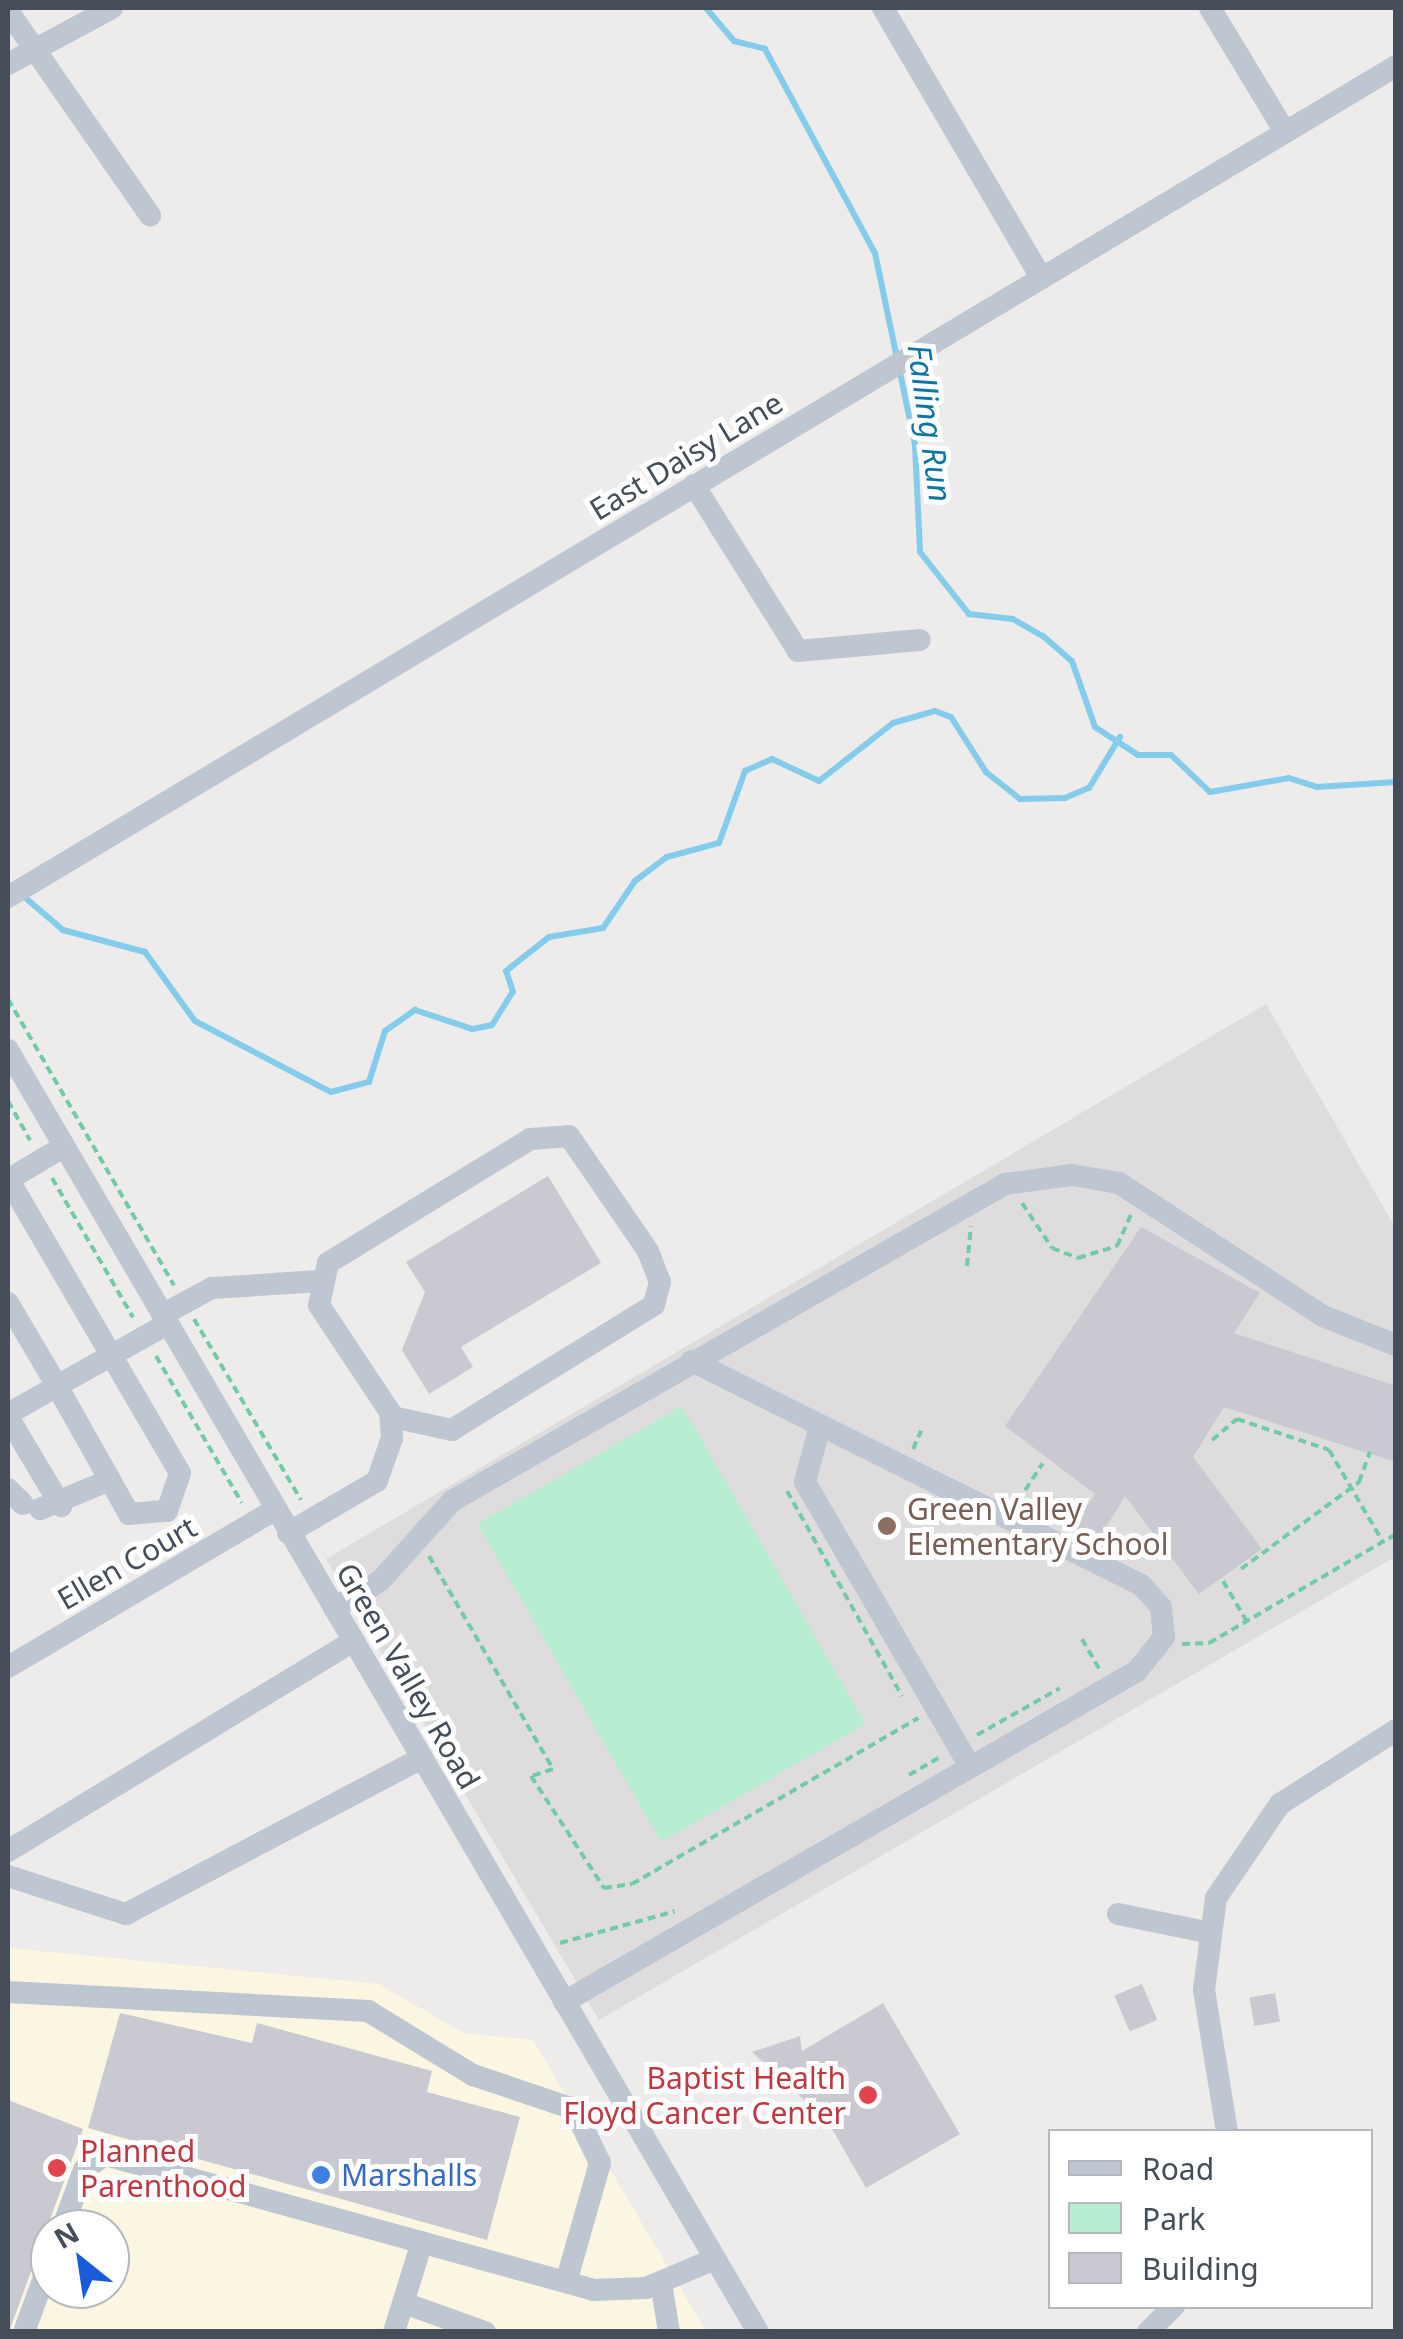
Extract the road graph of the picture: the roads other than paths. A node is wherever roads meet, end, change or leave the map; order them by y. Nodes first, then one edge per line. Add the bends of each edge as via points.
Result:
1 (112, 8) edge
2 (883, 8) edge
3 (1210, 8) edge
4 (8, 11) edge
5 (32, 50) junction
6 (8, 64) edge
7 (1396, 66) edge
8 (1284, 132) junction
9 (150, 214) dead end
10 (1041, 277) junction
11 (694, 485) junction
12 (920, 640) dead end
13 (8, 898) edge
14 (8, 1050) edge
15 (63, 1147) junction
16 (8, 1180) edge
17 (319, 1281) junction
18 (8, 1304) edge
19 (164, 1319) junction
20 (1396, 1345) edge
21 (114, 1354) junction
22 (692, 1361) junction
23 (57, 1386) junction
24 (8, 1416) edge
25 (392, 1417) junction
26 (820, 1426) junction
27 (110, 1480) junction
28 (33, 1502) edge
29 (275, 1510) junction
30 (288, 1533) junction
31 (334, 1608) junction
32 (353, 1641) junction
33 (8, 1666) edge
34 (1396, 1730) edge
35 (964, 1756) junction
36 (422, 1758) junction
37 (8, 1852) edge
38 (8, 1876) edge
39 (1118, 1914) dead end
40 (1206, 1932) junction
41 (8, 1992) edge
42 (564, 2002) junction
43 (1227, 2129) edge
44 (69, 2209) edge
45 (422, 2242) junction
46 (714, 2259) junction
47 (566, 2282) junction
48 (660, 2283) junction
49 (404, 2303) junction
50 (1171, 2309) edge
51 (394, 2332) edge
52 (484, 2332) edge
53 (669, 2332) edge
54 (758, 2332) edge
55 (1148, 2332) edge

1 - 5 street
2 - 10 street
3 - 8 street
4 - 5 street
5 - 6 street
5 - 9 street
7 - 8 street, East Daisy Lane
8 - 10 street, East Daisy Lane
10 - 11 street, East Daisy Lane
11 - 12 street via 798,652
11 - 13 street, East Daisy Lane
14 - 15 street, Green Valley Road
15 - 16 street
15 - 19 street, Green Valley Road
16 - 21 street
17 - 19 street via 222,1286
17 - 25 street via 322,1313
17 - 25 street via 342,1250 548,1134 575,1140 648,1251 660,1289 634,1321 452,1430
18 - 23 street
19 - 21 street
19 - 29 street, Green Valley Road
20 - 22 street via 1322,1316 1133,1190 1045,1176 981,1194
21 - 23 street
21 - 27 street via 180,1474 167,1510 129,1514
22 - 26 street
22 - 31 street via 452,1502 395,1567
23 - 24 street
23 - 27 street
24 - 28 street
25 - 30 street via 377,1482
26 - 35 street via 804,1482
26 - 35 street via 1150,1593 1165,1623 1160,1649
27 - 28 street
29 - 30 street, Green Valley Road
29 - 33 street, Ellen Court
30 - 31 street, Green Valley Road
31 - 32 street, Green Valley Road
32 - 36 street, Green Valley Road
32 - 37 street
34 - 40 street via 1264,1820 1225,1876
35 - 42 street
36 - 38 street via 126,1914
36 - 42 street, Green Valley Road
39 - 40 street
40 - 43 street via 1204,1990
41 - 47 street via 368,2012 473,2075 574,2110 600,2163
42 - 46 street, Green Valley Road
44 - 45 street via 84,2170 105,2154
45 - 47 street
45 - 49 street
46 - 48 street
46 - 54 street, Green Valley Road
47 - 48 street via 628,2291
48 - 53 street
49 - 51 street
49 - 52 street
50 - 55 street

